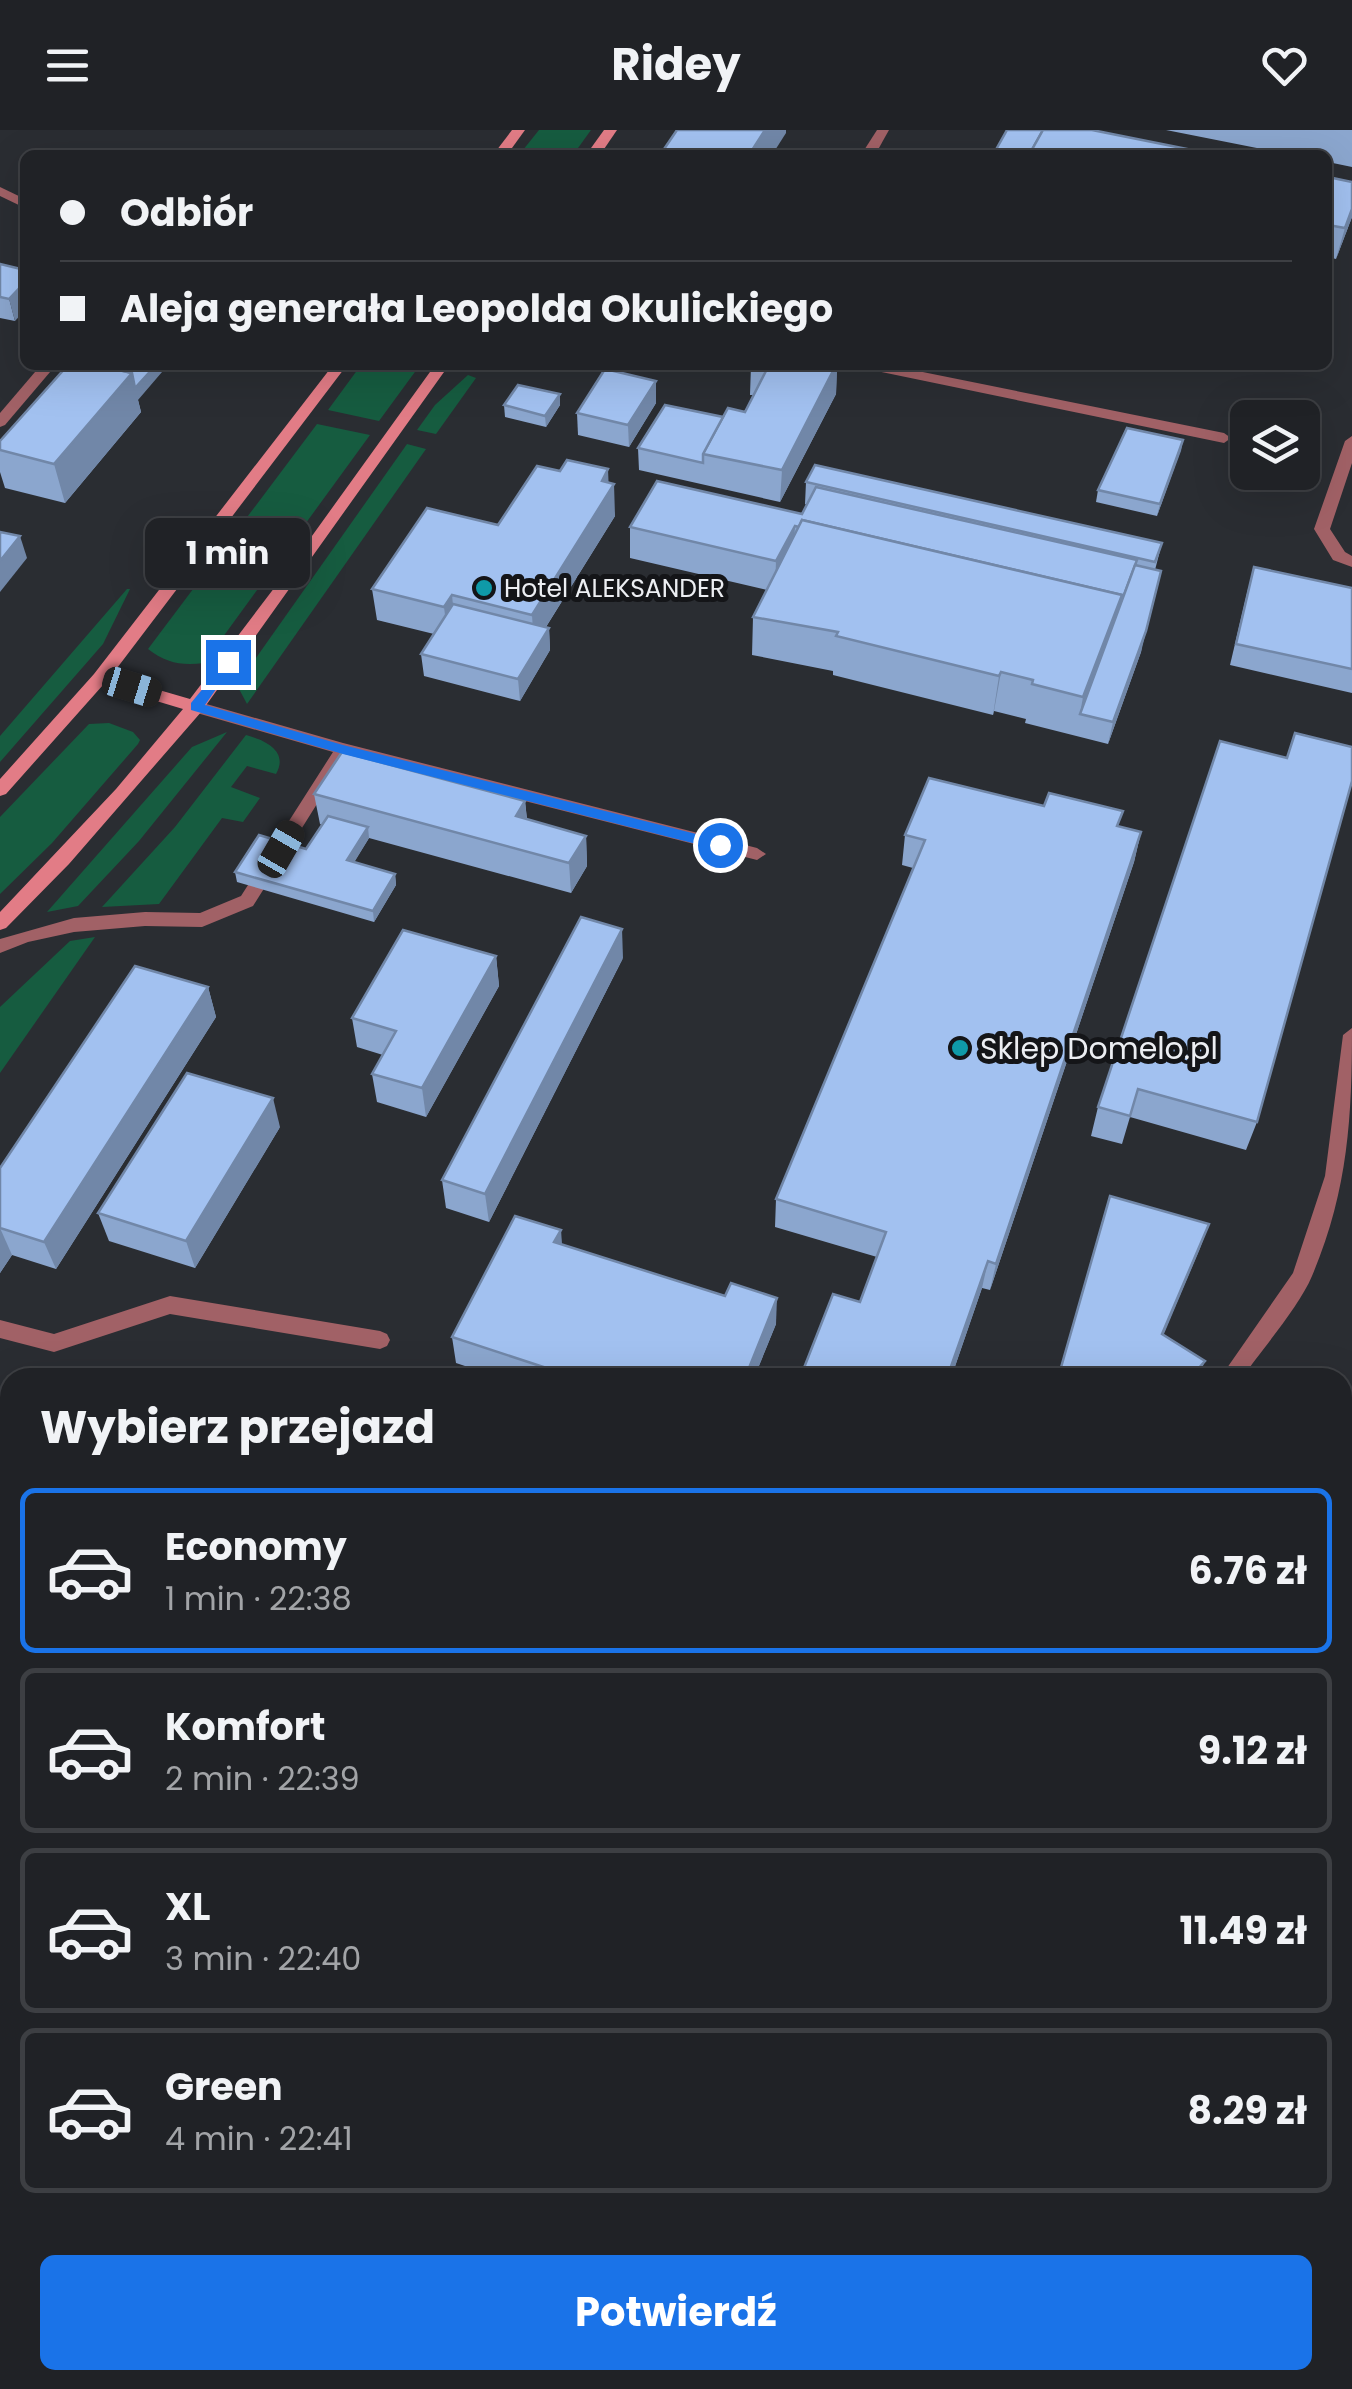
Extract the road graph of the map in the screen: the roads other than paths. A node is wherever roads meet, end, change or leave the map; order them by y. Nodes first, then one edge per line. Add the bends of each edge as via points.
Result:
1 (519, 130) edge
2 (504, 150) edge
3 (46, 370) edge
4 (336, 370) edge
5 (438, 370) edge
6 (891, 370) edge
7 (0, 422) edge
8 (1224, 438) dead end
9 (1352, 441) edge
10 (1352, 562) edge
11 (100, 678) junction
12 (196, 707) junction
13 (343, 750) junction
14 (0, 790) edge
15 (757, 854) dead end
16 (0, 923) edge
17 (0, 946) edge
18 (1352, 1035) edge
19 (0, 1330) edge
20 (380, 1340) dead end
21 (1237, 1368) edge

1 - 2 main road
3 - 7 street
4 - 11 main road
5 - 12 main road
6 - 8 street
9 - 10 street via 1322,529 1338,556
11 - 12 main road
11 - 14 main road
12 - 13 street
12 - 16 main road via 116,804
13 - 15 street
13 - 17 street via 247,901 202,920 74,925
18 - 21 street via 1335,1176 1302,1276
19 - 20 street via 54,1343 170,1306

